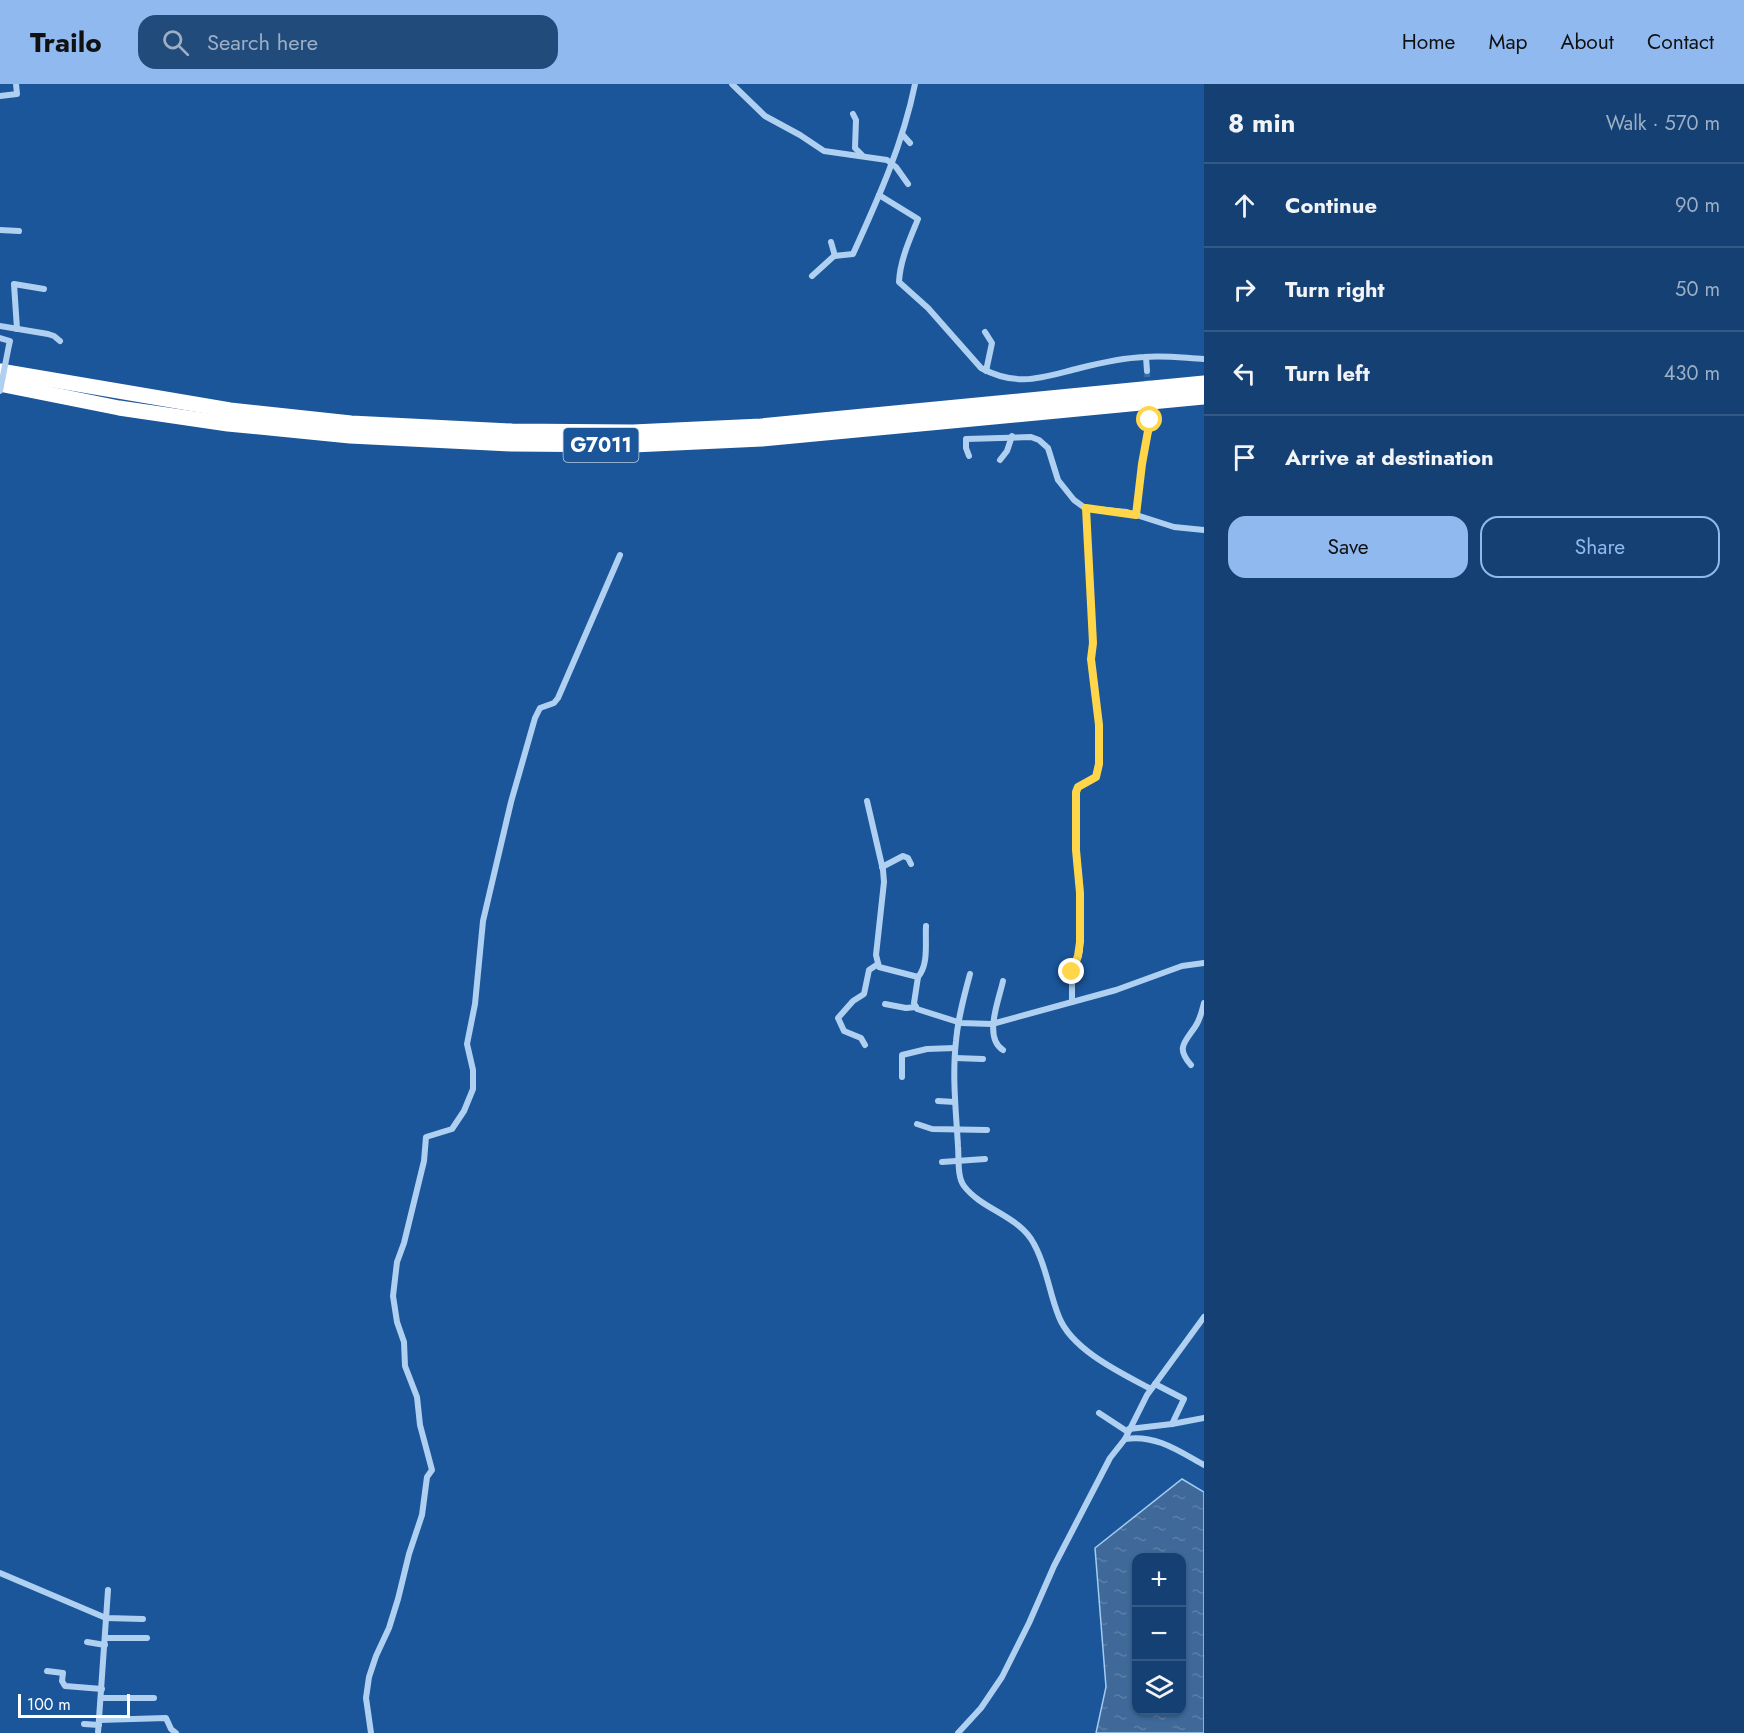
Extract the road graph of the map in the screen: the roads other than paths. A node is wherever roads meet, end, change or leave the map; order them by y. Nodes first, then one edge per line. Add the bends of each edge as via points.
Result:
1 (16, 84) edge
2 (732, 84) edge
3 (915, 84) edge
4 (0, 96) edge
5 (853, 114) dead end
6 (902, 134) junction
7 (909, 143) dead end
8 (863, 156) junction
9 (892, 163) junction
10 (908, 184) dead end
11 (879, 195) junction
12 (0, 231) edge
13 (19, 231) dead end
14 (831, 242) dead end
15 (835, 256) junction
16 (812, 276) dead end
17 (44, 289) dead end
18 (0, 326) edge
19 (16, 329) junction
20 (985, 332) dead end
21 (0, 338) edge
22 (60, 342) dead end
23 (1146, 357) junction
24 (1204, 359) edge
25 (0, 371) edge
26 (986, 371) junction
27 (1147, 371) tunnel mouth
28 (1204, 383) edge
29 (0, 384) edge
30 (0, 391) edge
31 (1204, 397) edge
32 (1150, 416) dead end
33 (1012, 436) junction
34 (969, 456) dead end
35 (1000, 460) dead end
36 (1086, 508) junction
37 (1136, 515) junction
38 (1204, 530) edge
39 (620, 555) dead end
40 (867, 801) dead end
41 (911, 864) dead end
42 (882, 867) junction
43 (926, 926) dead end
44 (1204, 963) edge
45 (878, 964) junction
46 (970, 974) dead end
47 (918, 977) junction
48 (1003, 981) dead end
49 (1072, 1002) junction
50 (1204, 1003) edge
51 (885, 1004) dead end
52 (916, 1007) junction
53 (958, 1022) junction
54 (993, 1024) junction
55 (865, 1045) dead end
56 (955, 1048) junction
57 (1003, 1050) dead end
58 (955, 1058) junction
59 (983, 1059) dead end
60 (1191, 1065) dead end
61 (902, 1077) dead end
62 (938, 1101) dead end
63 (955, 1102) junction
64 (917, 1124) dead end
65 (957, 1130) junction
66 (987, 1130) dead end
67 (985, 1159) dead end
68 (959, 1161) junction
69 (942, 1162) dead end
70 (1204, 1317) edge
71 (1153, 1386) junction
72 (1099, 1413) dead end
73 (1204, 1418) edge
74 (1173, 1425) junction
75 (1127, 1433) junction
76 (1204, 1465) edge
77 (0, 1573) edge
78 (108, 1590) dead end
79 (106, 1618) junction
80 (143, 1618) dead end
81 (147, 1638) dead end
82 (105, 1641) junction
83 (87, 1642) dead end
84 (47, 1671) dead end
85 (102, 1689) junction
86 (101, 1698) junction
87 (154, 1698) dead end
88 (99, 1722) junction
89 (84, 1724) dead end
90 (98, 1733) edge
91 (176, 1733) edge
92 (371, 1733) edge
93 (958, 1733) edge

1 - 4 street via 17,94
2 - 8 street via 765,116 824,151
3 - 6 street
5 - 8 street via 855,148
6 - 7 street
6 - 9 street
8 - 9 street
9 - 10 street
9 - 11 street
11 - 15 street via 853,254
11 - 26 street via 918,219 899,282
12 - 13 street
14 - 15 street
15 - 16 street
17 - 19 street via 14,284
18 - 19 street
19 - 22 street via 48,334
20 - 26 street via 992,343
21 - 30 street, bridge via 10,341
23 - 24 street
23 - 26 street via 1080,367 1030,380
23 - 27 street
25 - 28 highway, G7011 via 230,410 351,423 512,431 622,432 761,426
29 - 31 highway, G7011 via 119,408 228,424 350,436 511,444 633,445 762,439
32 - 37 street
33 - 34 street via 966,440
33 - 35 street
33 - 36 street via 1031,436 1044,444 1058,480
36 - 37 street
36 - 49 street via 1093,643 1090,655 1099,721 1099,755 1096,777 1076,792 1080,942 1072,972
37 - 38 street via 1174,527
39 - 92 street via 558,698 540,708 535,718 483,921 467,1044 473,1089 452,1129 426,1137 422,1170 397,1262 393,1301 432,1470 427,1477 422,1515 398,1599 367,1683
40 - 42 street
41 - 42 street via 903,856
42 - 45 street
43 - 47 street via 924,967
44 - 49 street via 1182,966 1128,987
45 - 47 street
45 - 55 street via 869,970 864,994 838,1018 844,1031 861,1038
46 - 53 street
47 - 52 street
48 - 54 street
49 - 54 street
50 - 60 street via 1183,1046 1184,1057
51 - 52 street
52 - 53 street
53 - 54 street
53 - 56 street
54 - 57 street via 994,1040
56 - 58 street
56 - 61 street via 902,1055
58 - 59 street
58 - 63 street
62 - 63 street
63 - 65 street
64 - 65 street
65 - 66 street
65 - 68 street
67 - 68 street
68 - 69 street
68 - 71 street via 961,1182 966,1188 1032,1239 1067,1332 1099,1359
70 - 71 street
71 - 74 street via 1184,1399
71 - 75 street
72 - 75 street
73 - 74 street
74 - 75 street
75 - 76 street via 1157,1441
75 - 93 street via 1059,1556 1002,1677
77 - 79 street
78 - 79 street
79 - 80 street
79 - 82 street
81 - 82 street
82 - 83 street
82 - 85 street via 107,1662
84 - 85 street via 63,1673 65,1686
85 - 86 street
86 - 87 street
86 - 88 street
88 - 89 street
88 - 90 street
88 - 91 street via 166,1718

